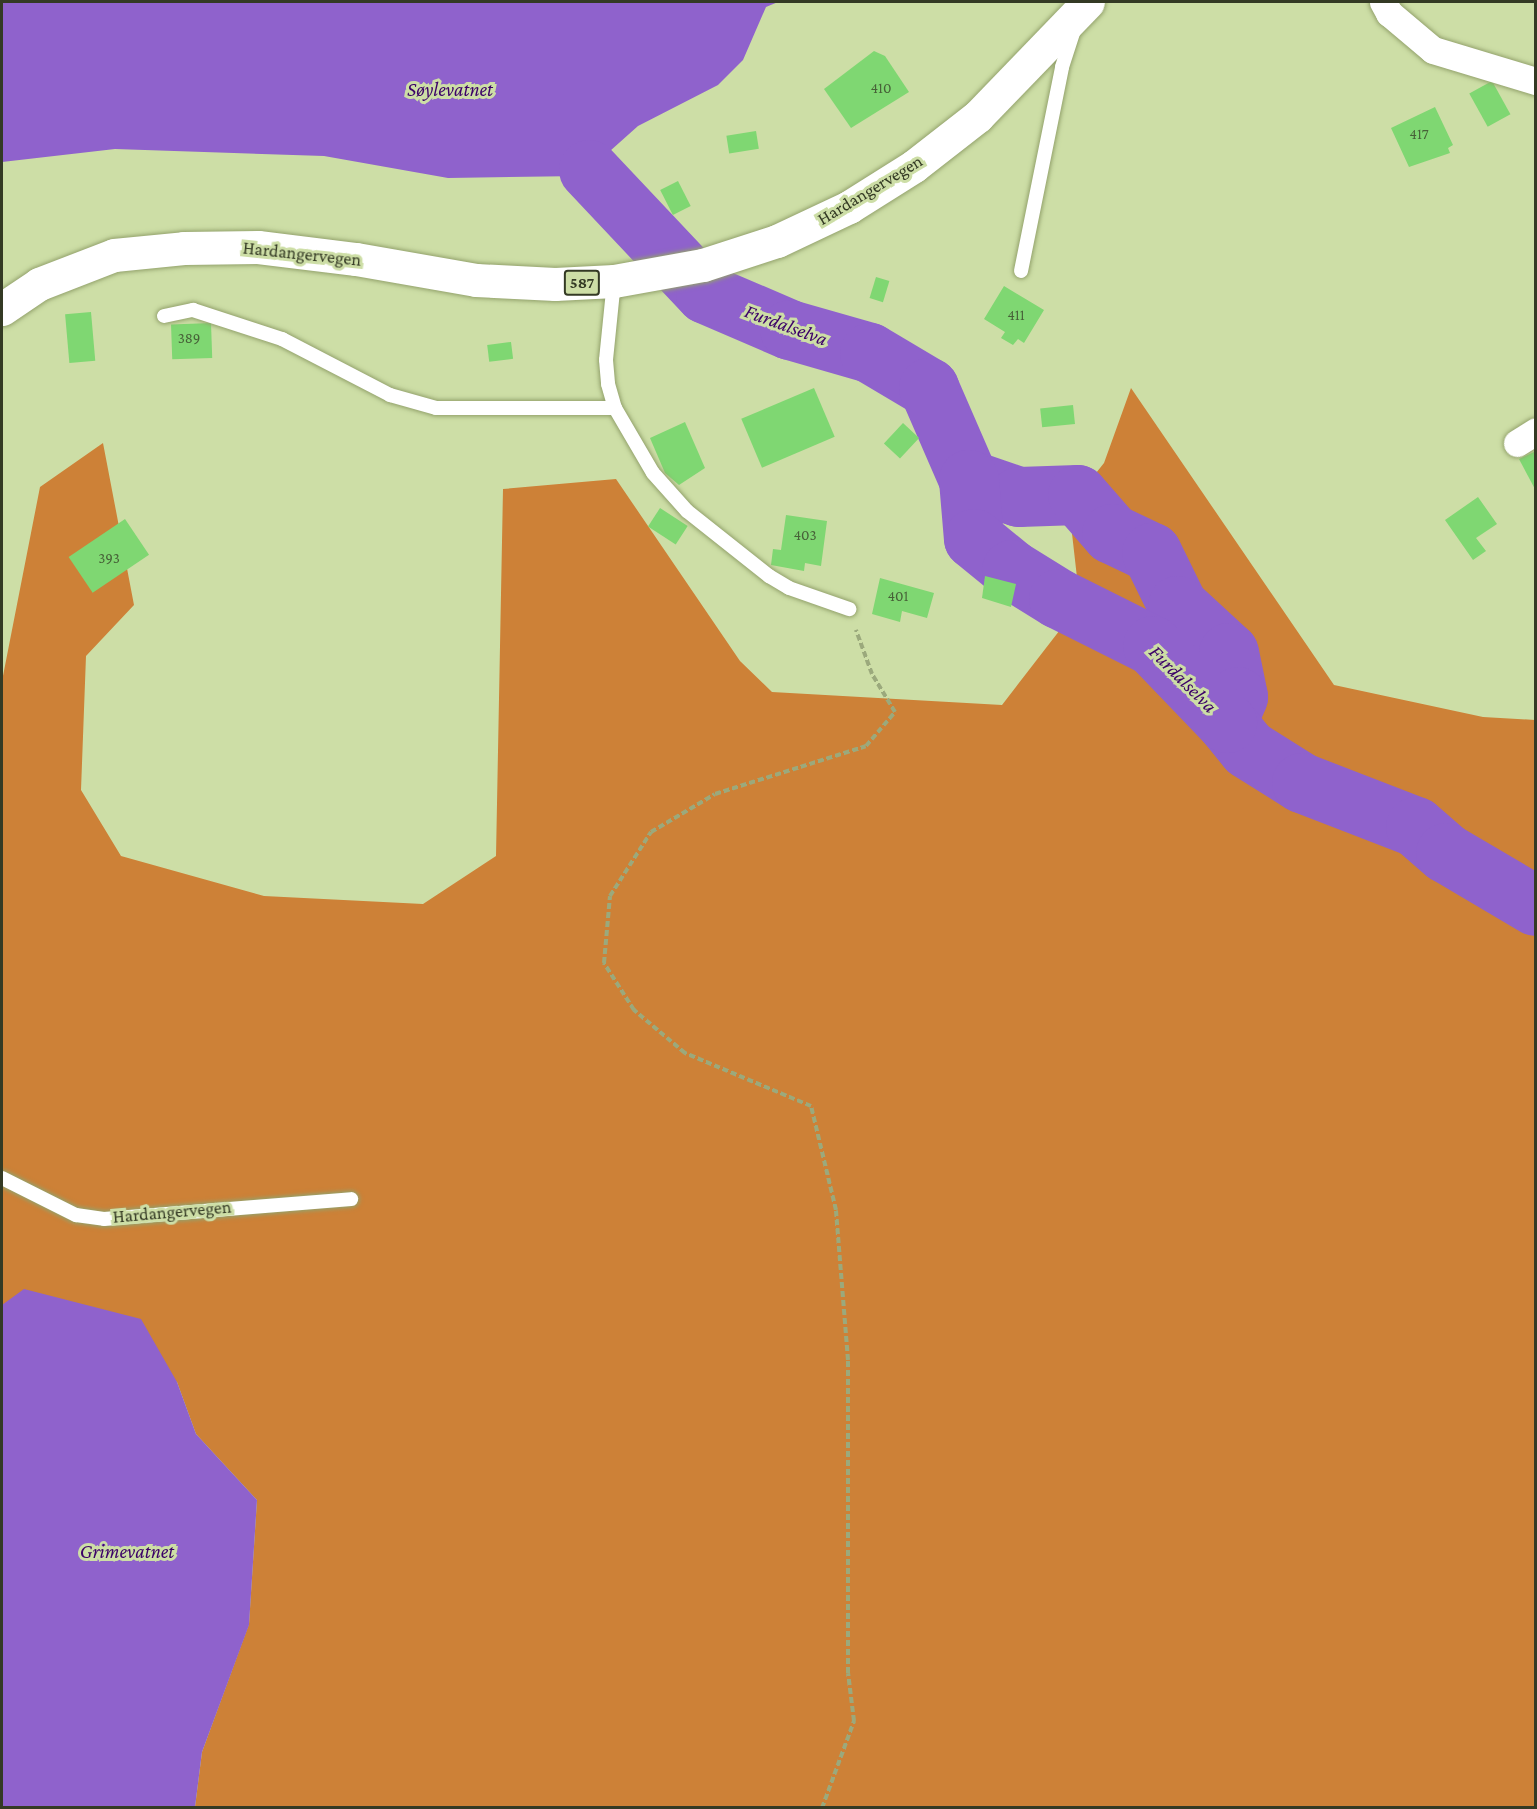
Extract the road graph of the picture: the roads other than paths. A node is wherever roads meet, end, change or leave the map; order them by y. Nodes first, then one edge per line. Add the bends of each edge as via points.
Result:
1 (1383, 2) edge
2 (1083, 8) edge
3 (1536, 81) edge
4 (1021, 272) dead end
5 (614, 281) junction
6 (2, 309) edge
7 (164, 316) dead end
8 (615, 408) junction
9 (849, 609) road end
10 (2, 1178) edge
11 (351, 1199) dead end

1 - 3 street via 1389,13 1433,50
2 - 4 lane, Hardangervegen via 1062,67
2 - 5 main road, Hardangervegen / 587 via 978,116 914,166 849,207 777,241 703,265
5 - 6 main road, Hardangervegen / 587 via 555,284 477,280 258,247 184,248 114,255 39,284
5 - 8 lane via 606,360
7 - 8 lane via 193,310 282,339 390,395 436,408
8 - 9 lane via 640,454 687,511 769,576 789,588
10 - 11 lane, Hardangervegen via 76,1215 104,1219

